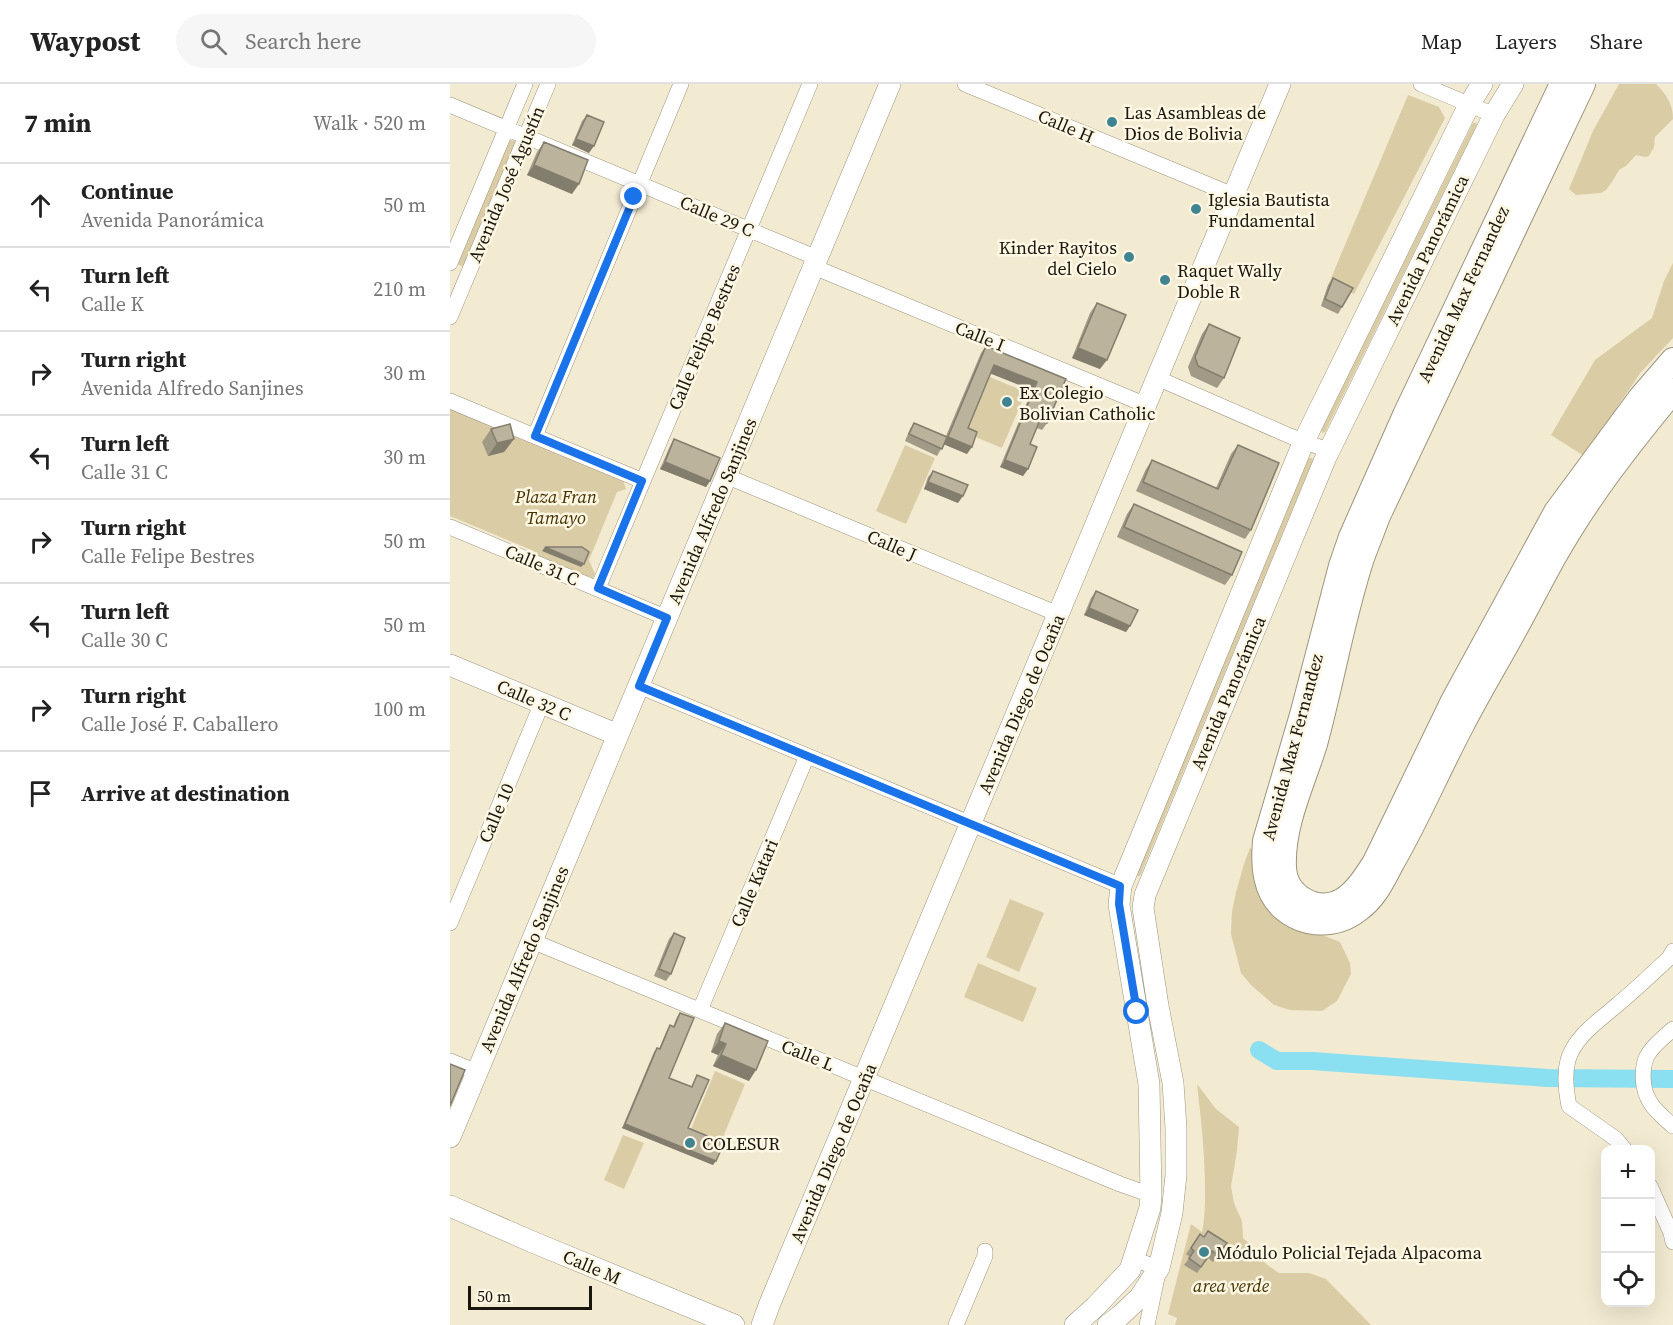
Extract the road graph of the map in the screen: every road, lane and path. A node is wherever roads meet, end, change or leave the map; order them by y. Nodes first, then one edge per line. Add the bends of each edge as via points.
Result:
1 (525, 84) edge
2 (548, 84) edge
3 (681, 84) edge
4 (810, 84) edge
5 (890, 84) edge
6 (965, 84) edge
7 (1280, 84) edge
8 (1421, 84) edge
9 (1482, 84) edge
10 (1513, 84) edge
11 (1562, 84) edge
12 (1582, 84) edge
13 (450, 105) edge
14 (1469, 105) junction
15 (1494, 115) junction
16 (506, 129) junction
17 (526, 136) junction
18 (640, 184) junction
19 (1233, 195) junction
20 (749, 230) junction
21 (450, 263) edge
22 (815, 263) junction
23 (450, 317) edge
24 (1673, 360) edge
25 (1157, 378) junction
26 (1673, 391) edge
27 (450, 400) edge
28 (1146, 405) junction
29 (535, 436) junction
30 (1304, 441) junction
31 (1329, 451) junction
32 (726, 476) junction
33 (642, 481) junction
34 (1582, 494) junction
35 (450, 527) edge
36 (1360, 539) junction
37 (598, 588) junction
38 (1058, 614) junction
39 (667, 618) junction
40 (450, 665) edge
41 (639, 686) junction
42 (542, 703) junction
43 (618, 735) junction
44 (807, 756) junction
45 (971, 824) junction
46 (1120, 886) junction
47 (1145, 895) junction
48 (450, 923) edge
49 (532, 941) junction
50 (1673, 951) edge
51 (700, 1010) junction
52 (1673, 1029) edge
53 (450, 1061) edge
54 (477, 1072) junction
55 (864, 1078) junction
56 (1673, 1126) edge
57 (450, 1137) edge
58 (1621, 1145) edge
59 (1151, 1195) junction
60 (1655, 1197) edge
61 (1174, 1202) junction
62 (450, 1206) edge
63 (1673, 1242) edge
64 (985, 1251) dead end
65 (1133, 1259) junction
66 (1159, 1268) junction
67 (734, 1325) edge
68 (762, 1325) edge
69 (956, 1325) edge
70 (1075, 1325) edge
71 (1108, 1325) edge
72 (1147, 1325) edge

1 - 16 street, Avenida José Agustín
2 - 17 street, Avenida José Agustín
3 - 18 street
4 - 20 street, Calle Felipe Bestres
5 - 22 main road, Avenida Alfredo Sanjines
6 - 19 street, Calle H
7 - 19 main road, Avenida Diego de Ocaña
8 - 14 street
9 - 14 main road, Avenida Panorámica
10 - 15 main road, Avenida Panorámica
11 - 36 main road, Avenida Max Fernandez via 1405,415
12 - 36 main road, Avenida Max Fernandez via 1383,505
13 - 16 street, Calle 29 C
14 - 15 street
14 - 30 main road, Avenida Panorámica
15 - 31 main road, Avenida Panorámica
16 - 17 street, Calle 29 C
16 - 21 street, Avenida José Agustín
17 - 18 street, Calle 29 C
17 - 23 street, Avenida José Agustín
18 - 20 street, Calle 29 C
18 - 29 street
19 - 25 main road, Avenida Diego de Ocaña
20 - 22 street, Calle 29 C
20 - 33 street, Calle Felipe Bestres
22 - 28 street, Calle I
22 - 32 main road, Avenida Alfredo Sanjines
24 - 34 main road, Avenida Max Fernandez via 1641,397
25 - 28 main road, Avenida Diego de Ocaña
25 - 30 street
26 - 34 main road, Avenida Max Fernandez
27 - 29 street
28 - 38 main road, Avenida Diego de Ocaña
29 - 33 street
30 - 31 street
30 - 46 main road, Avenida Panorámica
31 - 47 main road, Avenida Panorámica
32 - 38 street, Calle J
32 - 39 main road, Avenida Alfredo Sanjines
33 - 37 street, Calle Felipe Bestres
34 - 36 main road, Avenida Max Fernandez via 1556,512 1491,630 1453,701 1414,802 1353,892 1342,900 1321,905 1293,893 1284,870 1285,846 1356,579
35 - 37 street, Calle 31 C
37 - 39 street, Calle 31 C
38 - 45 main road, Avenida Diego de Ocaña
39 - 41 main road, Avenida Alfredo Sanjines
40 - 42 main road, Calle 32 C
41 - 43 main road, Avenida Alfredo Sanjines
41 - 44 street
42 - 43 main road, Calle 32 C
42 - 48 street, Calle 10
43 - 49 main road, Avenida Alfredo Sanjines
44 - 45 street
44 - 51 street, Calle Katari
45 - 46 street
45 - 55 main road, Avenida Diego de Ocaña
46 - 47 main road
46 - 59 main road, Avenida Panorámica via 1119,904 1149,1084
47 - 61 main road, Avenida Panorámica via 1143,908 1173,1083
49 - 51 street, Calle L
49 - 54 main road, Avenida Alfredo Sanjines
50 - 58 street via 1590,1027 1569,1057 1569,1106
51 - 55 street, Calle L
52 - 56 street via 1647,1056 1643,1067 1649,1102
53 - 54 street
54 - 57 main road, Avenida Alfredo Sanjines
55 - 59 street, Calle L
55 - 68 main road, Avenida Diego de Ocaña
59 - 61 main road
59 - 65 main road, Avenida Panorámica
60 - 63 street
61 - 66 main road, Avenida Panorámica
62 - 67 main road, Calle M
64 - 69 street
65 - 66 street
65 - 70 main road, Avenida Panorámica via 1130,1270
66 - 71 main road, Avenida Panorámica via 1140,1297
66 - 72 street

